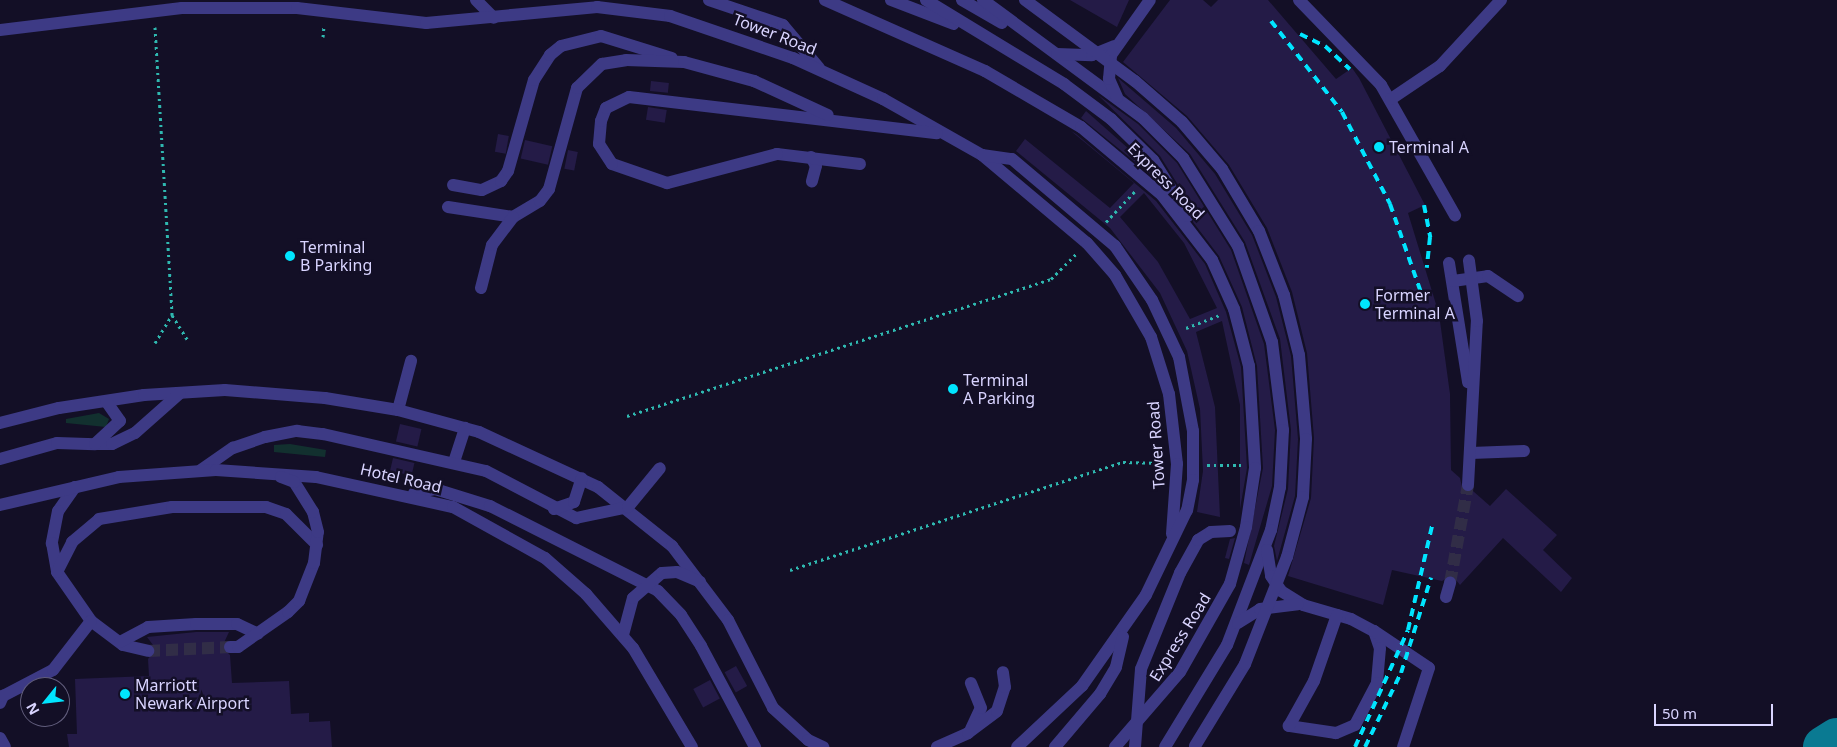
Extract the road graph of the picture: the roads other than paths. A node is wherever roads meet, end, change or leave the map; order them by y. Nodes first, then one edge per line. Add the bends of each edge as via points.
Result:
1 (476, 0) edge
2 (708, 0) edge
3 (825, 0) edge
4 (891, 0) edge
5 (926, 0) edge
6 (962, 0) edge
7 (983, 0) edge
8 (1025, 0) edge
9 (1150, 0) edge
10 (1299, 0) edge
11 (1500, 0) edge
12 (494, 18) junction
13 (0, 30) edge
14 (982, 35) junction
15 (1114, 46) junction
16 (1055, 54) junction
17 (684, 62) junction
18 (821, 70) junction
19 (1118, 99) junction
20 (1391, 99) junction
21 (837, 119) junction
22 (947, 135) junction
23 (982, 155) junction
24 (811, 157) junction
25 (860, 164) dead end
26 (812, 181) dead end
27 (453, 185) dead end
28 (448, 206) dead end
29 (1455, 215) dead end
30 (513, 217) junction
31 (1212, 260) junction
32 (1469, 261) dead end
33 (1449, 263) dead end
34 (1473, 276) junction
35 (1453, 281) junction
36 (481, 288) dead end
37 (1518, 296) dead end
38 (411, 361) dead end
39 (180, 393) junction
40 (106, 401) junction
41 (1471, 404) junction
42 (398, 410) junction
43 (0, 422) edge
44 (465, 428) junction
45 (95, 444) junction
46 (1524, 450) dead end
47 (1471, 453) junction
48 (0, 459) edge
49 (454, 462) junction
50 (660, 468) dead end
51 (200, 470) junction
52 (268, 472) junction
53 (582, 478) junction
54 (1468, 485) tunnel mouth
55 (74, 487) junction
56 (409, 494) junction
57 (0, 505) edge
58 (628, 507) junction
59 (554, 508) junction
60 (1230, 531) dead end
61 (1172, 534) junction
62 (317, 544) junction
63 (1267, 546) junction
64 (57, 572) junction
65 (1450, 583) tunnel mouth
66 (645, 584) junction
67 (704, 584) junction
68 (1446, 596) dead end
69 (1303, 605) junction
70 (1336, 615) junction
71 (91, 621) junction
72 (1238, 624) junction
73 (1125, 627) junction
74 (1374, 631) junction
75 (258, 634) junction
76 (623, 635) junction
77 (120, 642) junction
78 (230, 647) tunnel mouth
79 (148, 651) tunnel mouth
80 (1003, 672) dead end
81 (971, 683) dead end
82 (0, 703) edge
83 (968, 733) junction
84 (0, 738) edge
85 (809, 744) edge
86 (1194, 746) edge
87 (5, 747) edge
88 (692, 747) edge
89 (755, 747) edge
90 (823, 747) edge
91 (937, 747) edge
92 (1016, 747) edge
93 (1055, 747) edge
94 (1115, 747) edge
95 (1135, 747) edge
96 (1165, 747) edge
97 (1404, 747) edge

1 - 12 street
2 - 18 street via 783,25
3 - 31 street, Express Road via 985,71 1067,118 1149,182 1186,222
4 - 14 street
5 - 14 street
6 - 16 street
7 - 16 street
8 - 86 street, bridge via 1147,91 1213,157 1264,244 1296,340 1306,439 1298,524 1258,636 1228,696
9 - 15 street
10 - 20 street via 1348,46
11 - 20 street via 1440,66
12 - 13 street, Tower Road via 426,23 325,9 220,7 108,14
12 - 18 street, Tower Road via 570,8 641,11 712,28
14 - 31 street via 1081,96 1153,160
15 - 16 street via 1092,55
15 - 19 street via 1109,70
16 - 19 street
17 - 21 street via 754,81
17 - 27 street via 601,36 574,40 550,55 534,80 508,172 501,181 482,190
17 - 30 street via 626,60 602,64 589,73 571,104 549,189 534,206
18 - 22 street, Tower Road
19 - 63 street via 1164,137 1200,181 1238,246 1260,302 1277,369 1283,430 1280,487
20 - 29 street
21 - 22 street
21 - 24 street via 629,97 606,108 601,121 599,144 612,164 667,183 759,157
22 - 23 street, Tower Road
23 - 61 street, Tower Road via 1087,242 1130,297 1157,351 1170,401 1177,464
23 - 61 street, Tower Road via 1012,159 1099,230 1138,276 1179,357 1188,393 1193,464 1187,510
24 - 25 street
24 - 26 street via 816,166
28 - 30 street via 494,217
30 - 36 street via 492,245
31 - 94 street, Express Road, bridge via 1238,324 1254,408 1252,499 1235,570 1218,610 1180,672
32 - 34 street
33 - 35 street
34 - 35 street
34 - 37 street via 1488,276
34 - 41 street via 1477,321
35 - 41 street
38 - 42 street
39 - 40 street
39 - 42 street via 270,394
39 - 45 street via 135,433 112,444
40 - 43 street
40 - 45 street via 120,422
41 - 47 street
42 - 44 street
44 - 49 street
44 - 53 street
45 - 48 street via 57,443
46 - 47 street
47 - 54 street
49 - 51 street via 374,442 297,431 233,448
49 - 59 street via 518,486
50 - 58 street
51 - 52 street, Hotel Road
51 - 55 street, Hotel Road via 135,475
52 - 56 street, Hotel Road
52 - 62 street via 294,482 305,496 318,532
53 - 58 street
53 - 59 street via 574,502
55 - 57 street, Hotel Road
55 - 64 street via 58,511 52,544
56 - 66 street via 436,489 490,506
56 - 76 street, Hotel Road via 453,507 545,558
58 - 59 street via 576,518
58 - 67 street via 672,546
60 - 95 street via 1211,532 1198,540 1180,573 1141,669
61 - 73 street, Tower Road via 1146,595
62 - 64 street via 286,514 266,507 172,507 99,519 72,542
62 - 75 street via 299,601
63 - 69 street via 1272,576 1281,591
63 - 72 street
64 - 71 street
65 - 68 street
66 - 67 street via 662,573 677,572
66 - 76 street via 632,598
66 - 89 street via 682,615
67 - 85 street via 774,708
69 - 70 street
69 - 72 street via 1268,607
70 - 74 street
70 - 74 street via 1314,681 1289,726 1336,733 1355,726 1379,674 1381,656
71 - 77 street
71 - 82 street via 53,670 3,696
72 - 96 street
73 - 92 street, Tower Road via 1082,686
73 - 93 street via 1116,667 1086,713
74 - 97 street via 1429,668
75 - 77 street via 237,624 196,624 148,627
75 - 78 street
76 - 88 street, Hotel Road
77 - 79 street
80 - 83 street via 1005,687 998,710
81 - 83 street via 981,708
83 - 91 street
84 - 87 street
85 - 90 street

